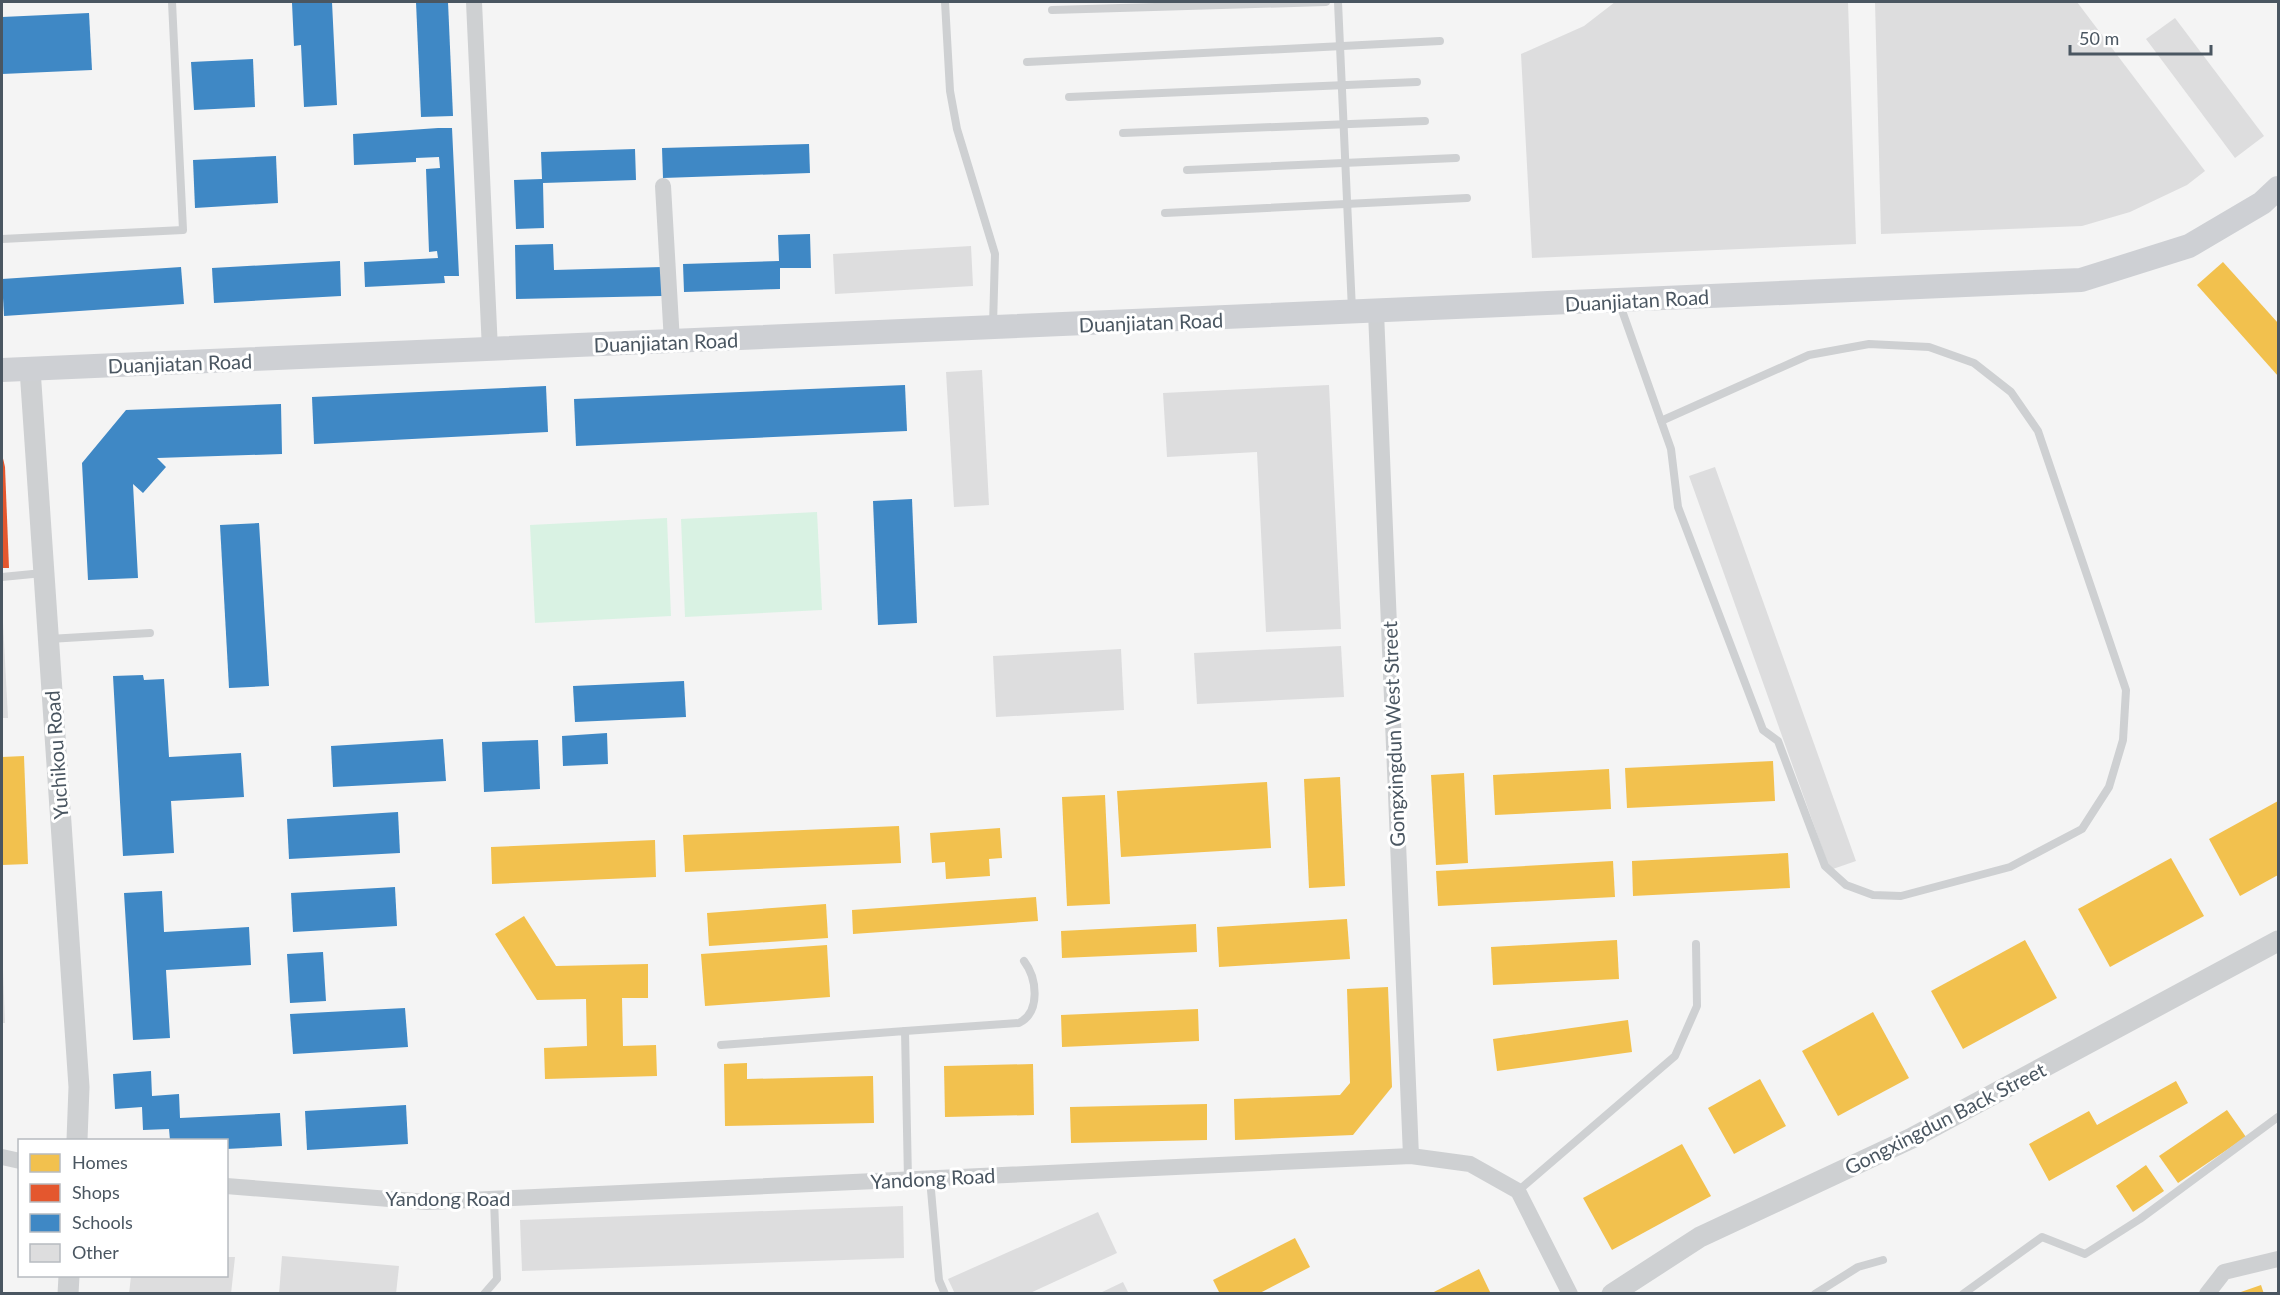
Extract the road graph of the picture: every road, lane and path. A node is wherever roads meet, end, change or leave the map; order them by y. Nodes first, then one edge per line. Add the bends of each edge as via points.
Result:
1 (172, 2) edge
2 (474, 2) edge
3 (945, 2) edge
4 (1326, 2) edge
5 (1338, 2) edge
6 (1052, 10) dead end
7 (1440, 41) dead end
8 (1340, 46) junction
9 (1027, 62) dead end
10 (1417, 82) dead end
11 (1342, 85) junction
12 (1069, 97) dead end
13 (1425, 121) dead end
14 (1344, 124) junction
15 (1123, 133) dead end
16 (1456, 158) dead end
17 (1345, 163) junction
18 (1187, 170) dead end
19 (663, 186) dead end
20 (2278, 188) edge
21 (1467, 198) dead end
22 (1347, 204) junction
23 (1165, 213) dead end
24 (2, 239) edge
25 (1619, 301) junction
26 (1364, 313) junction
27 (993, 328) junction
28 (672, 342) junction
29 (490, 350) junction
30 (30, 369) junction
31 (2, 370) edge
32 (1661, 421) junction
33 (44, 573) junction
34 (2, 577) edge
35 (150, 633) dead end
36 (48, 639) junction
37 (2278, 940) edge
38 (1696, 944) dead end
39 (1024, 961) dead end
40 (904, 1031) junction
41 (721, 1045) dead end
42 (2278, 1117) edge
43 (77, 1139) edge
44 (1411, 1156) junction
45 (2, 1157) edge
46 (18, 1161) edge
47 (930, 1179) junction
48 (909, 1180) junction
49 (228, 1186) edge
50 (1518, 1191) junction
51 (494, 1199) junction
52 (2278, 1259) edge
53 (1883, 1260) dead end
54 (69, 1277) edge
55 (68, 1293) edge
56 (484, 1293) edge
57 (945, 1293) edge
58 (1570, 1293) edge
59 (1612, 1293) edge
60 (1815, 1293) edge
61 (1963, 1293) edge
62 (2207, 1293) edge

1 - 24 lane via 183,230
2 - 29 street
3 - 27 lane via 950,91 957,129 995,255
4 - 6 lane
5 - 8 lane
7 - 8 lane
8 - 9 lane
8 - 11 lane
10 - 11 lane
11 - 12 lane
11 - 14 lane
13 - 14 lane
14 - 15 lane
14 - 17 lane
16 - 17 lane
17 - 18 lane
17 - 22 lane
19 - 28 street
20 - 25 main road, Duanjiatan Road via 2262,203 2189,246 2081,280
21 - 22 lane
22 - 23 lane
22 - 26 lane
25 - 26 main road, Duanjiatan Road
25 - 32 lane
26 - 27 main road, Duanjiatan Road
26 - 44 street, Gongxingdun West Street
27 - 28 main road, Duanjiatan Road
28 - 29 main road, Duanjiatan Road
29 - 30 main road, Duanjiatan Road
30 - 31 main road, Duanjiatan Road
30 - 33 street, Yuchikou Road
32 - 32 lane via 1671,449 1678,507 1763,730 1778,741 1825,866 1846,885 1873,895 1901,896 2010,867 2082,829 2109,787 2123,740 2126,690 2038,431 2011,392 1974,363 1929,347 1869,344 1809,355
33 - 34 lane
33 - 36 street, Yuchikou Road
35 - 36 lane
36 - 43 street, Yuchikou Road via 79,1087
37 - 59 street, Gongxingdun Back Street via 1912,1138 1700,1237
38 - 50 lane via 1696,1005 1675,1056
39 - 40 lane via 1034,987 1033,1010 1025,1020
40 - 41 lane
40 - 48 lane
42 - 61 lane via 2140,1219 2085,1254 2042,1237
44 - 47 street, Yandong Road
44 - 50 street, Yandong Road via 1470,1164
45 - 46 street
47 - 48 street, Yandong Road
47 - 57 lane via 939,1280
48 - 51 street, Yandong Road
49 - 51 street, Yandong Road via 427,1202
50 - 58 street
51 - 56 lane via 497,1279
52 - 62 street via 2224,1272
53 - 60 lane via 1858,1267
54 - 55 street

